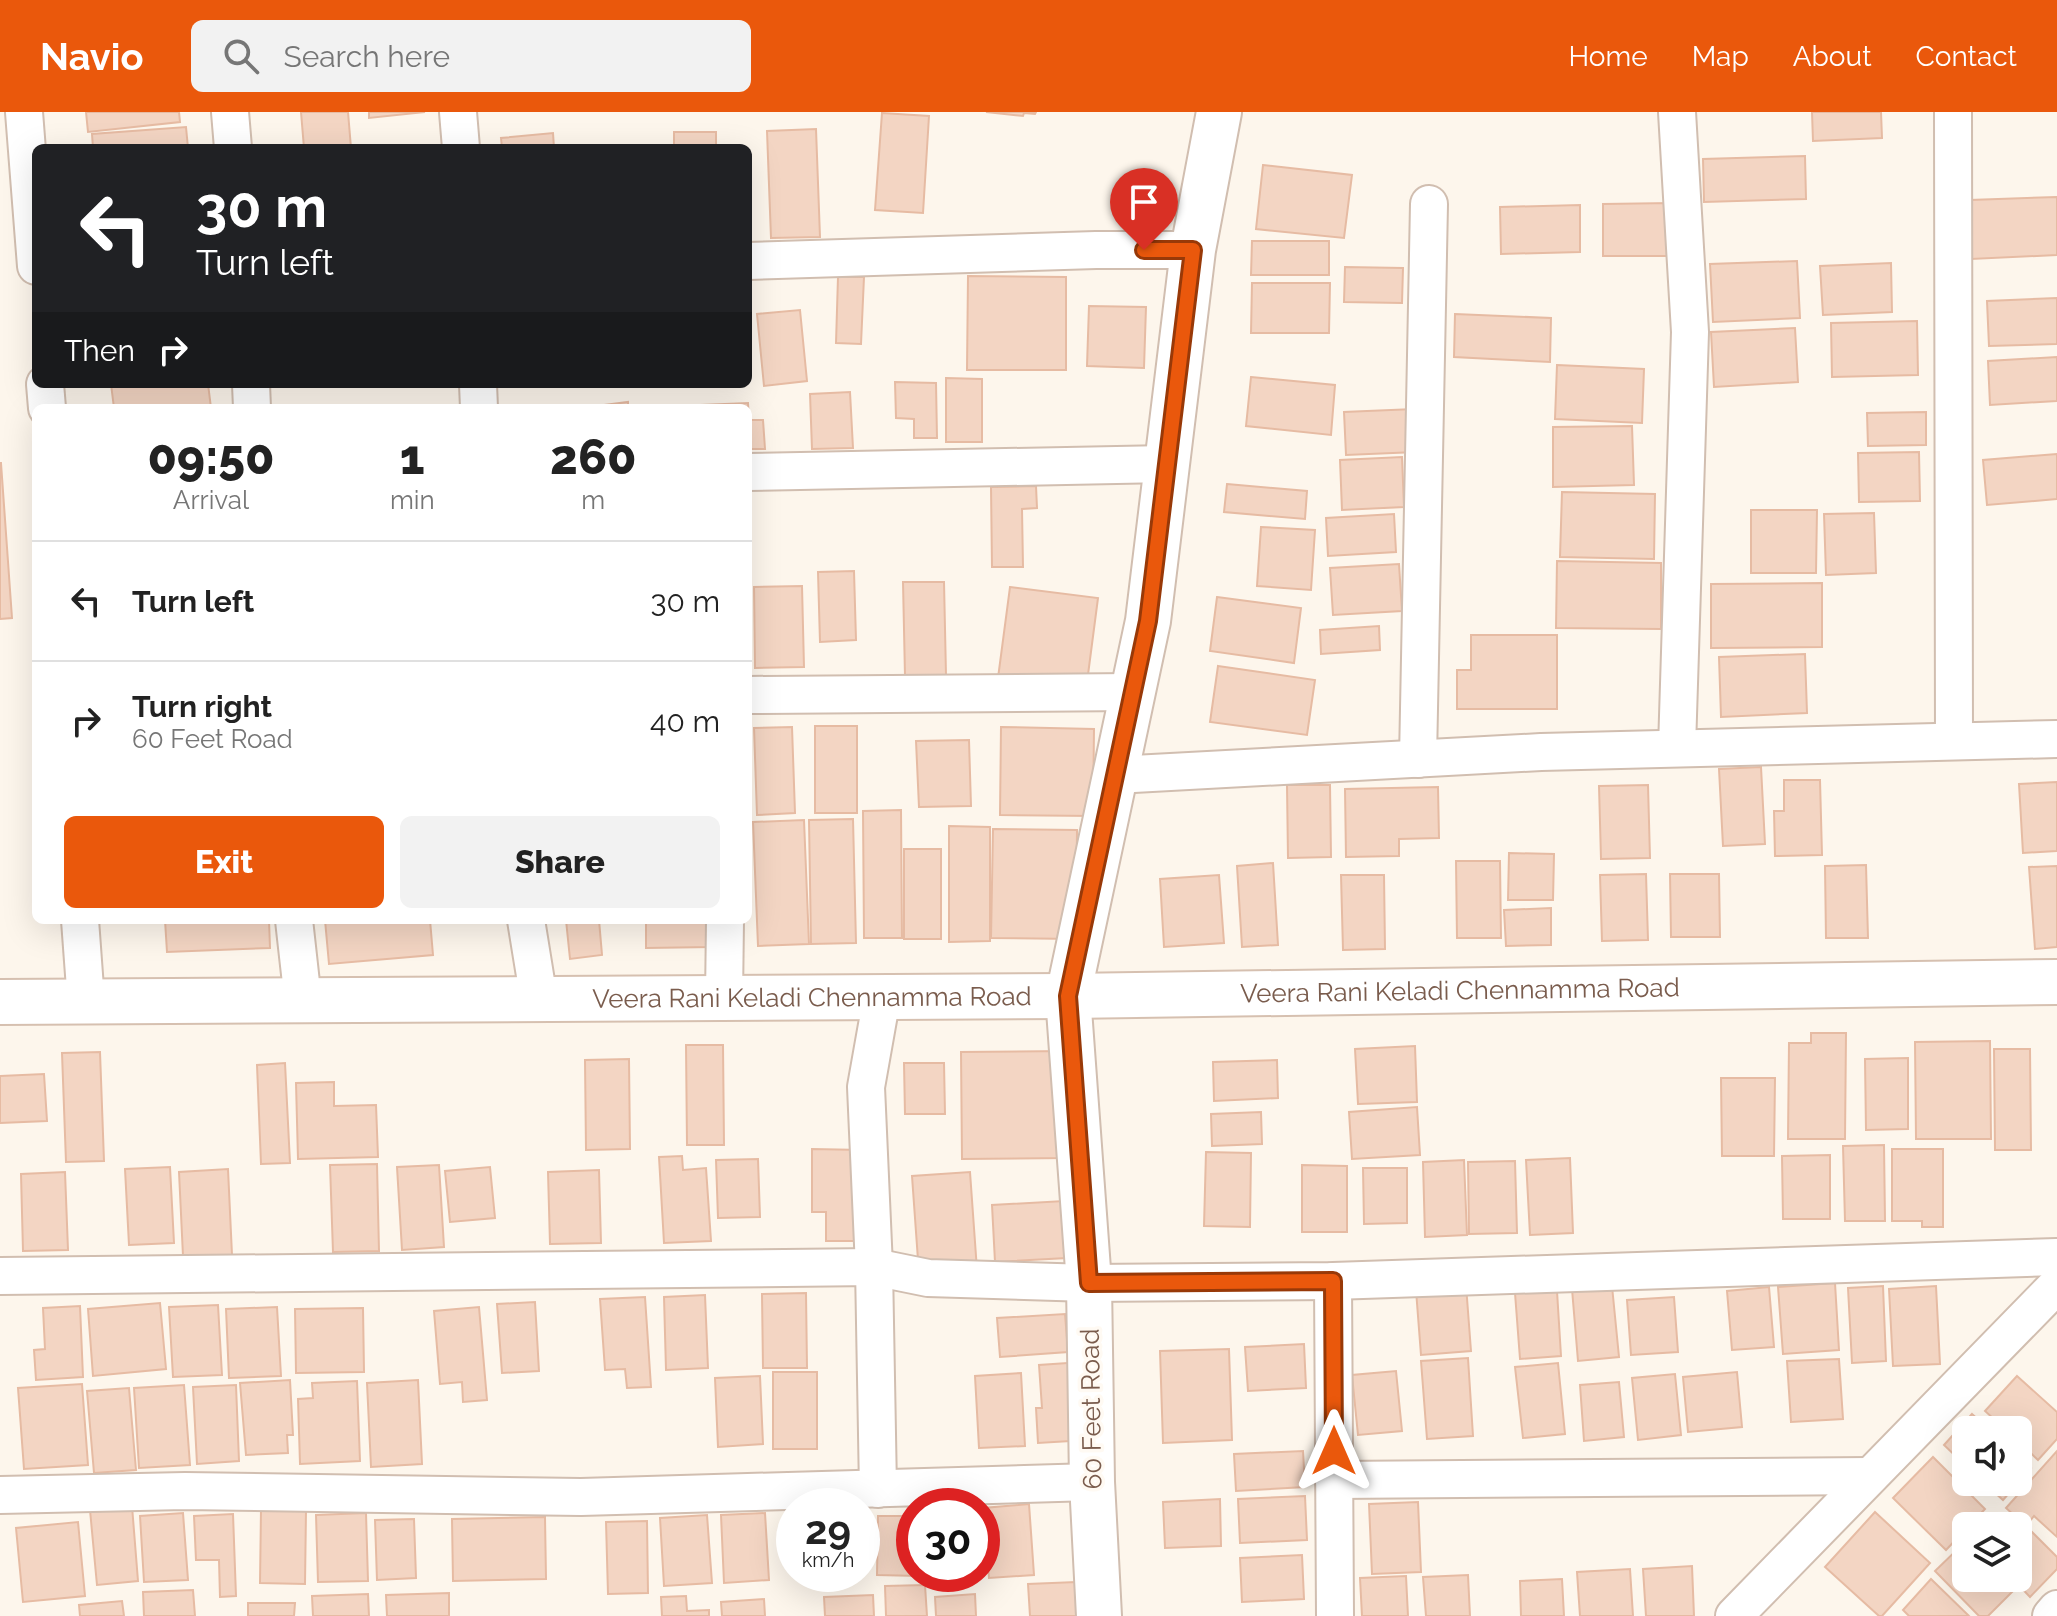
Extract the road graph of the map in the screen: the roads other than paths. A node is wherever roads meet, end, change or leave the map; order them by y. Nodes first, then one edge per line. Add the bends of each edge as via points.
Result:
1 (24, 112) edge
2 (230, 112) edge
3 (458, 112) edge
4 (1219, 112) edge
5 (1677, 112) edge
6 (1953, 112) edge
7 (233, 144) edge
8 (461, 144) edge
9 (1429, 204) dead end
10 (32, 215) edge
11 (1193, 250) junction
12 (752, 261) edge
13 (1167, 464) junction
14 (752, 472) edge
15 (1132, 692) junction
16 (752, 695) edge
17 (2057, 739) edge
18 (1954, 740) junction
19 (1677, 748) junction
20 (1418, 759) junction
21 (1115, 775) junction
22 (80, 924) edge
23 (294, 924) edge
24 (527, 924) edge
25 (725, 924) edge
26 (2057, 982) edge
27 (1068, 996) junction
28 (882, 997) junction
29 (724, 998) junction
30 (539, 1000) junction
31 (303, 1001) junction
32 (0, 1002) edge
33 (86, 1002) junction
34 (2057, 1257) edge
35 (874, 1267) junction
36 (0, 1276) edge
37 (1333, 1281) junction
38 (1089, 1283) junction
39 (2057, 1285) edge
40 (1870, 1476) junction
41 (1334, 1480) junction
42 (1092, 1482) junction
43 (878, 1488) edge
44 (880, 1489) edge
45 (776, 1492) edge
46 (0, 1495) edge
47 (2057, 1609) edge
48 (1099, 1616) edge
49 (1335, 1616) edge
50 (1734, 1616) edge
51 (2051, 1616) edge

1 - 10 street
2 - 7 street
3 - 8 street
4 - 11 main road, 60 Feet Road
5 - 19 street via 1690,332
6 - 18 street
9 - 20 street
11 - 12 street
11 - 13 main road, 60 Feet Road
13 - 14 street
13 - 15 main road, 60 Feet Road via 1148,621
15 - 16 street
15 - 21 main road, 60 Feet Road
17 - 18 street
18 - 19 street
19 - 20 street
20 - 21 street
21 - 27 main road, 60 Feet Road
22 - 33 street
23 - 31 street
24 - 30 street
25 - 29 street
26 - 27 main road, Veera Rani Keladi Chennamma Road
27 - 28 main road, Veera Rani Keladi Chennamma Road
27 - 38 main road, 60 Feet Road
28 - 29 main road, Veera Rani Keladi Chennamma Road
28 - 35 street via 866,1087
29 - 30 main road, Veera Rani Keladi Chennamma Road
30 - 31 main road, Veera Rani Keladi Chennamma Road
31 - 33 main road, Veera Rani Keladi Chennamma Road
32 - 33 main road, Veera Rani Keladi Chennamma Road
34 - 37 street
35 - 36 street
35 - 38 street via 928,1278
35 - 43 street
37 - 38 street
37 - 41 street
38 - 42 main road, 60 Feet Road
39 - 40 street
40 - 41 street
40 - 50 street
41 - 49 street
42 - 44 street
42 - 48 main road, 60 Feet Road
45 - 46 street via 581,1497 185,1491
47 - 51 street

